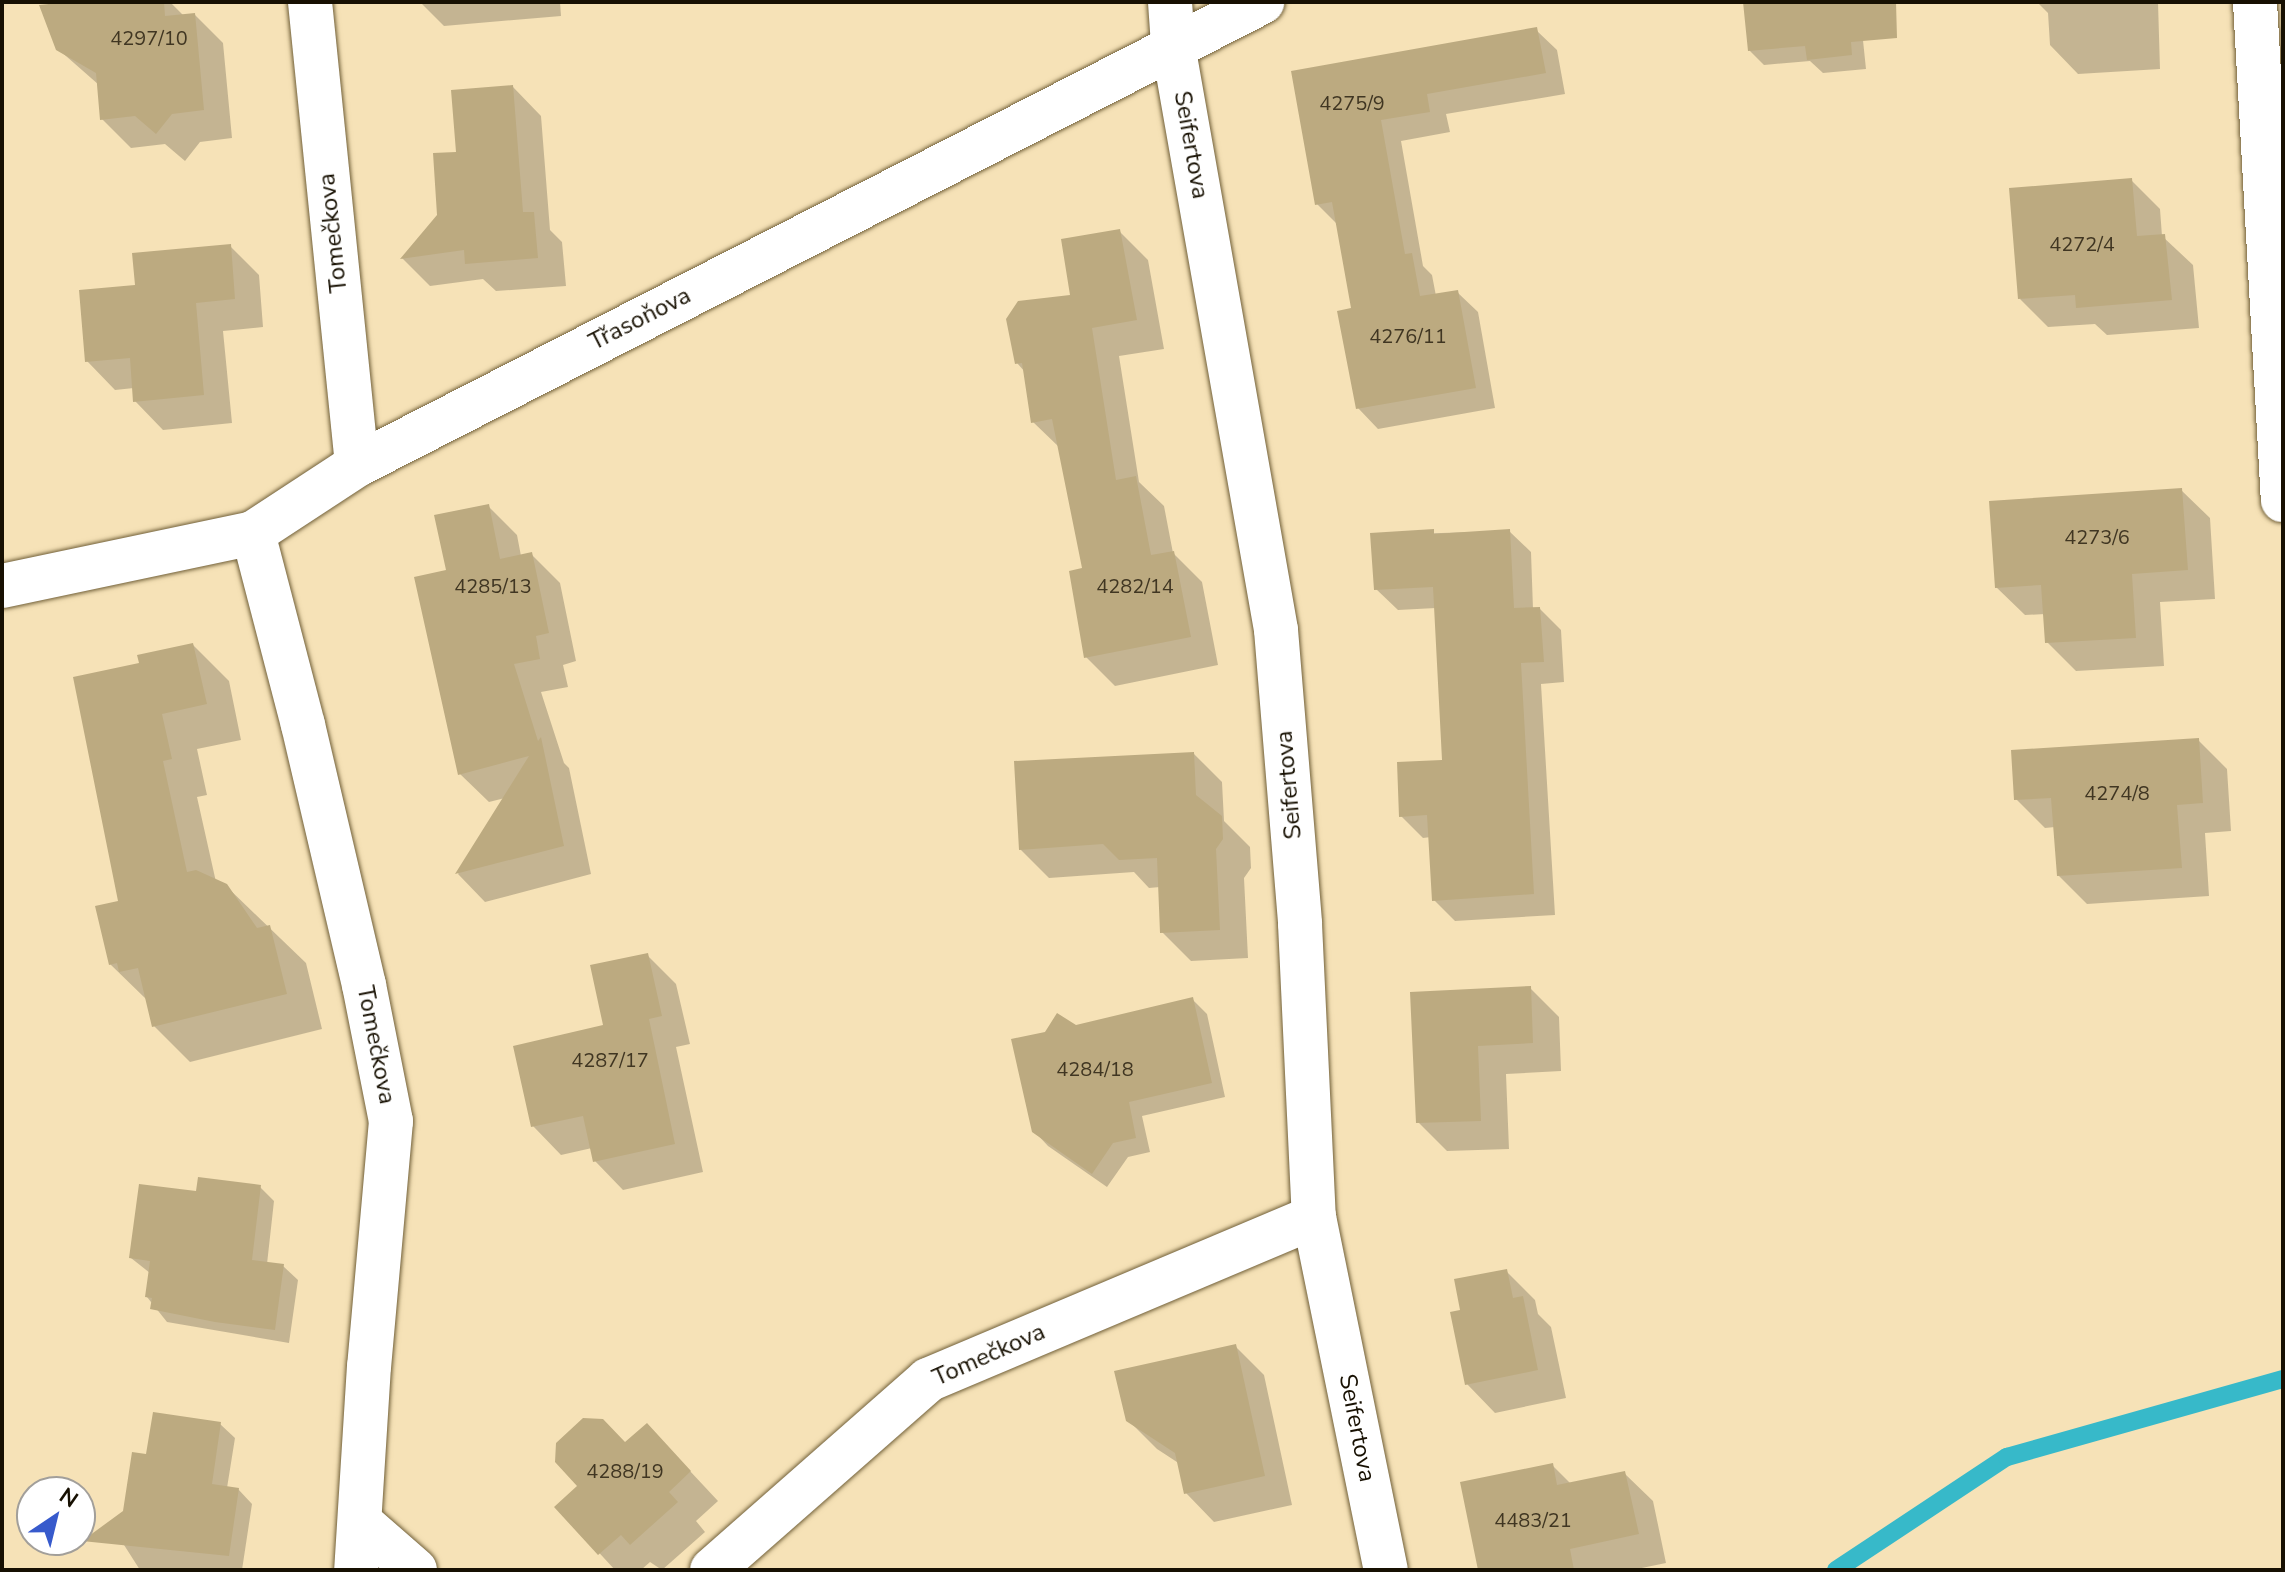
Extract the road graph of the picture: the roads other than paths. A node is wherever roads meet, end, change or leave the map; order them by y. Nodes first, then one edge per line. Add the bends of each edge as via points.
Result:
1 (310, 2) edge
2 (1170, 2) edge
3 (1262, 2) edge
4 (2255, 2) edge
5 (1173, 45) junction
6 (357, 465) junction
7 (2283, 500) edge
8 (253, 533) junction
9 (2, 586) edge
10 (1314, 1217) junction
11 (360, 1522) junction
12 (356, 1570) edge
13 (415, 1570) edge
14 (712, 1570) edge
15 (1386, 1570) edge

1 - 6 street, Tomečkova
2 - 5 street, Seifertova
3 - 5 street, Třasoňova
4 - 7 street
5 - 6 street, Třasoňova
5 - 10 street, Seifertova via 1276,630 1300,924
6 - 8 street, Třasoňova
8 - 9 street, Třasoňova
8 - 11 street, Tomečkova via 314,771 391,1121
10 - 14 street, Tomečkova via 928,1380
10 - 15 street, Seifertova
11 - 12 street, Tomečkova
11 - 13 street

